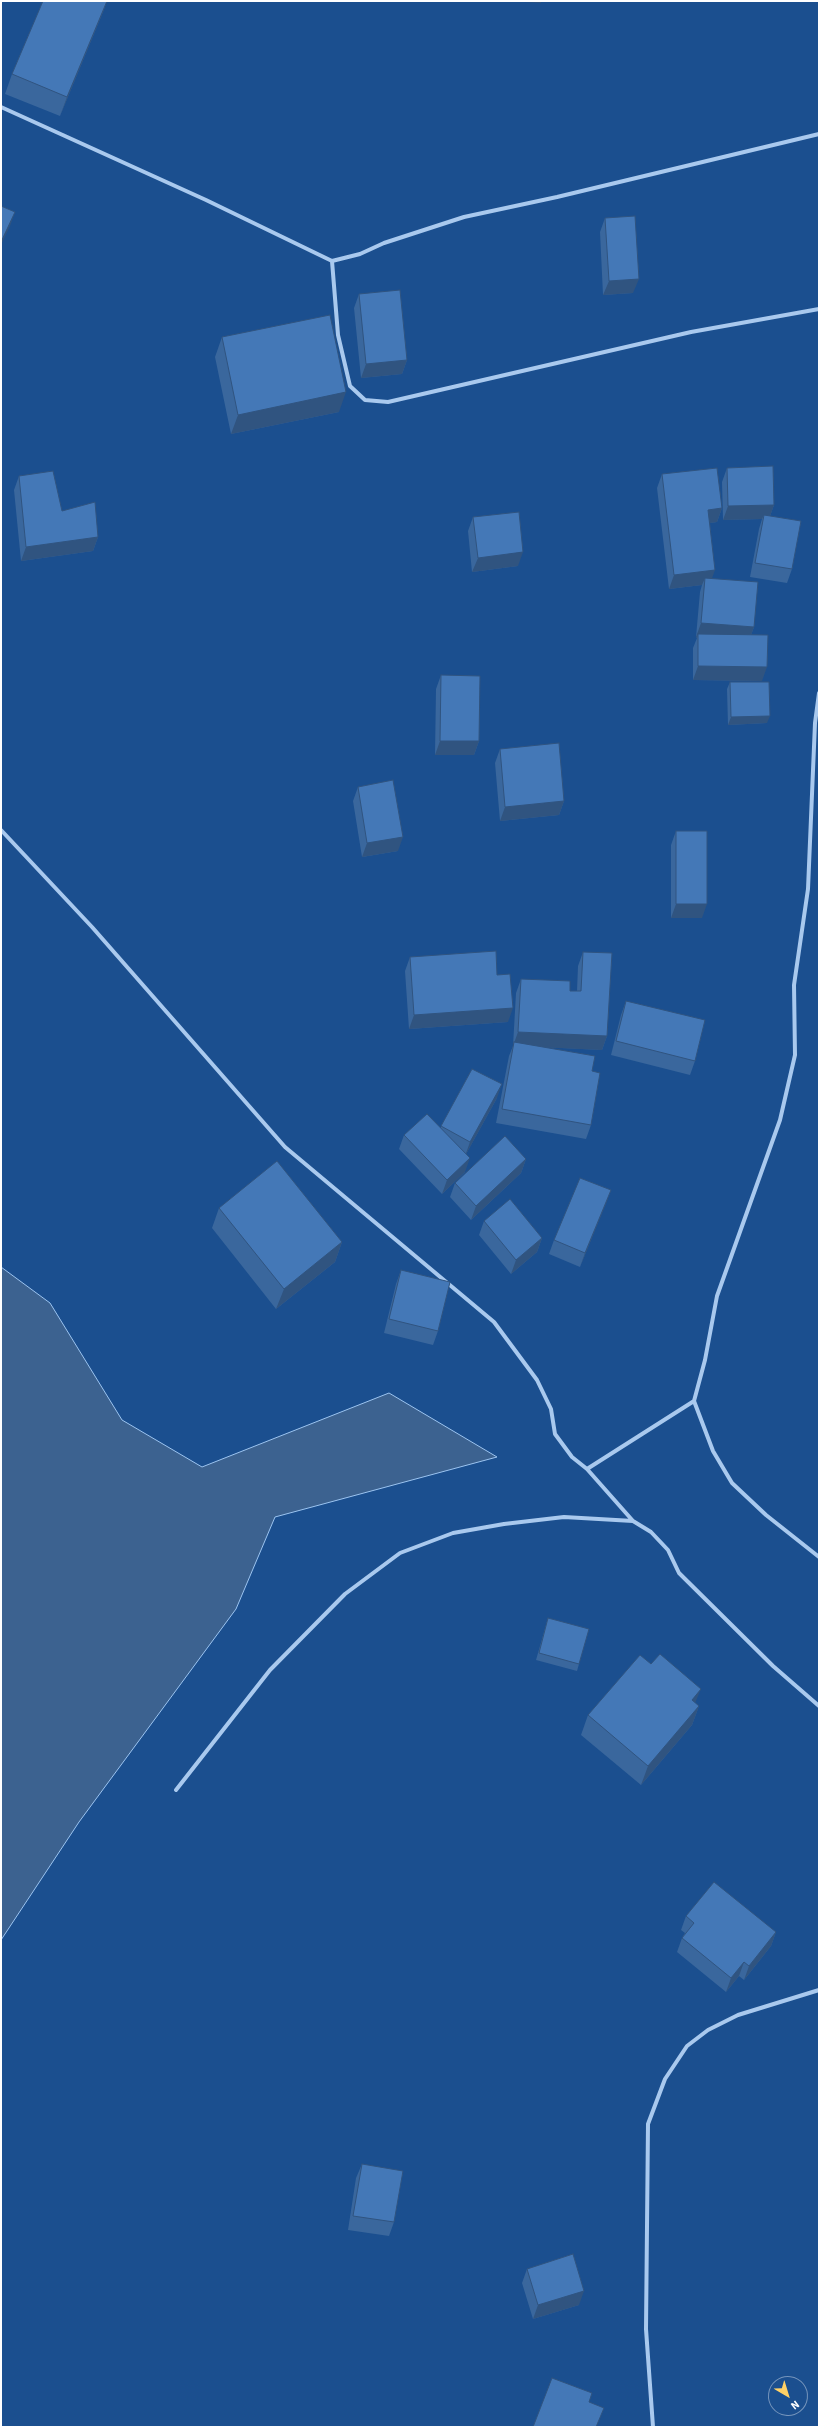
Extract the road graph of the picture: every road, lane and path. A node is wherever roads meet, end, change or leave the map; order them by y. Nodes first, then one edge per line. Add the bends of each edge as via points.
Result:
1 (1, 107) edge
2 (819, 134) edge
3 (332, 261) junction
4 (819, 309) edge
5 (819, 693) edge
6 (1, 830) edge
7 (694, 1401) junction
8 (587, 1469) junction
9 (633, 1521) junction
10 (819, 1557) edge
11 (819, 1706) edge
12 (176, 1790) dead end
13 (819, 1990) edge
14 (654, 2427) edge

1 - 3 street via 206,200
2 - 3 street via 464,217 384,243 360,254
3 - 4 street via 338,335 350,386 365,400 388,402 691,332
5 - 7 street via 815,723 808,889 794,985 795,1056 780,1120 717,1296
6 - 8 street via 92,927 285,1147 494,1322 537,1380 551,1410 555,1434 572,1457
7 - 8 street
7 - 10 street via 713,1451 732,1483 766,1515
8 - 9 street
9 - 11 street via 651,1532 668,1550 679,1573 773,1666
9 - 12 street via 564,1517 504,1524 453,1533 400,1553 345,1594 270,1670
13 - 14 street via 738,2015 708,2030 686,2046 665,2079 648,2124 646,2329

